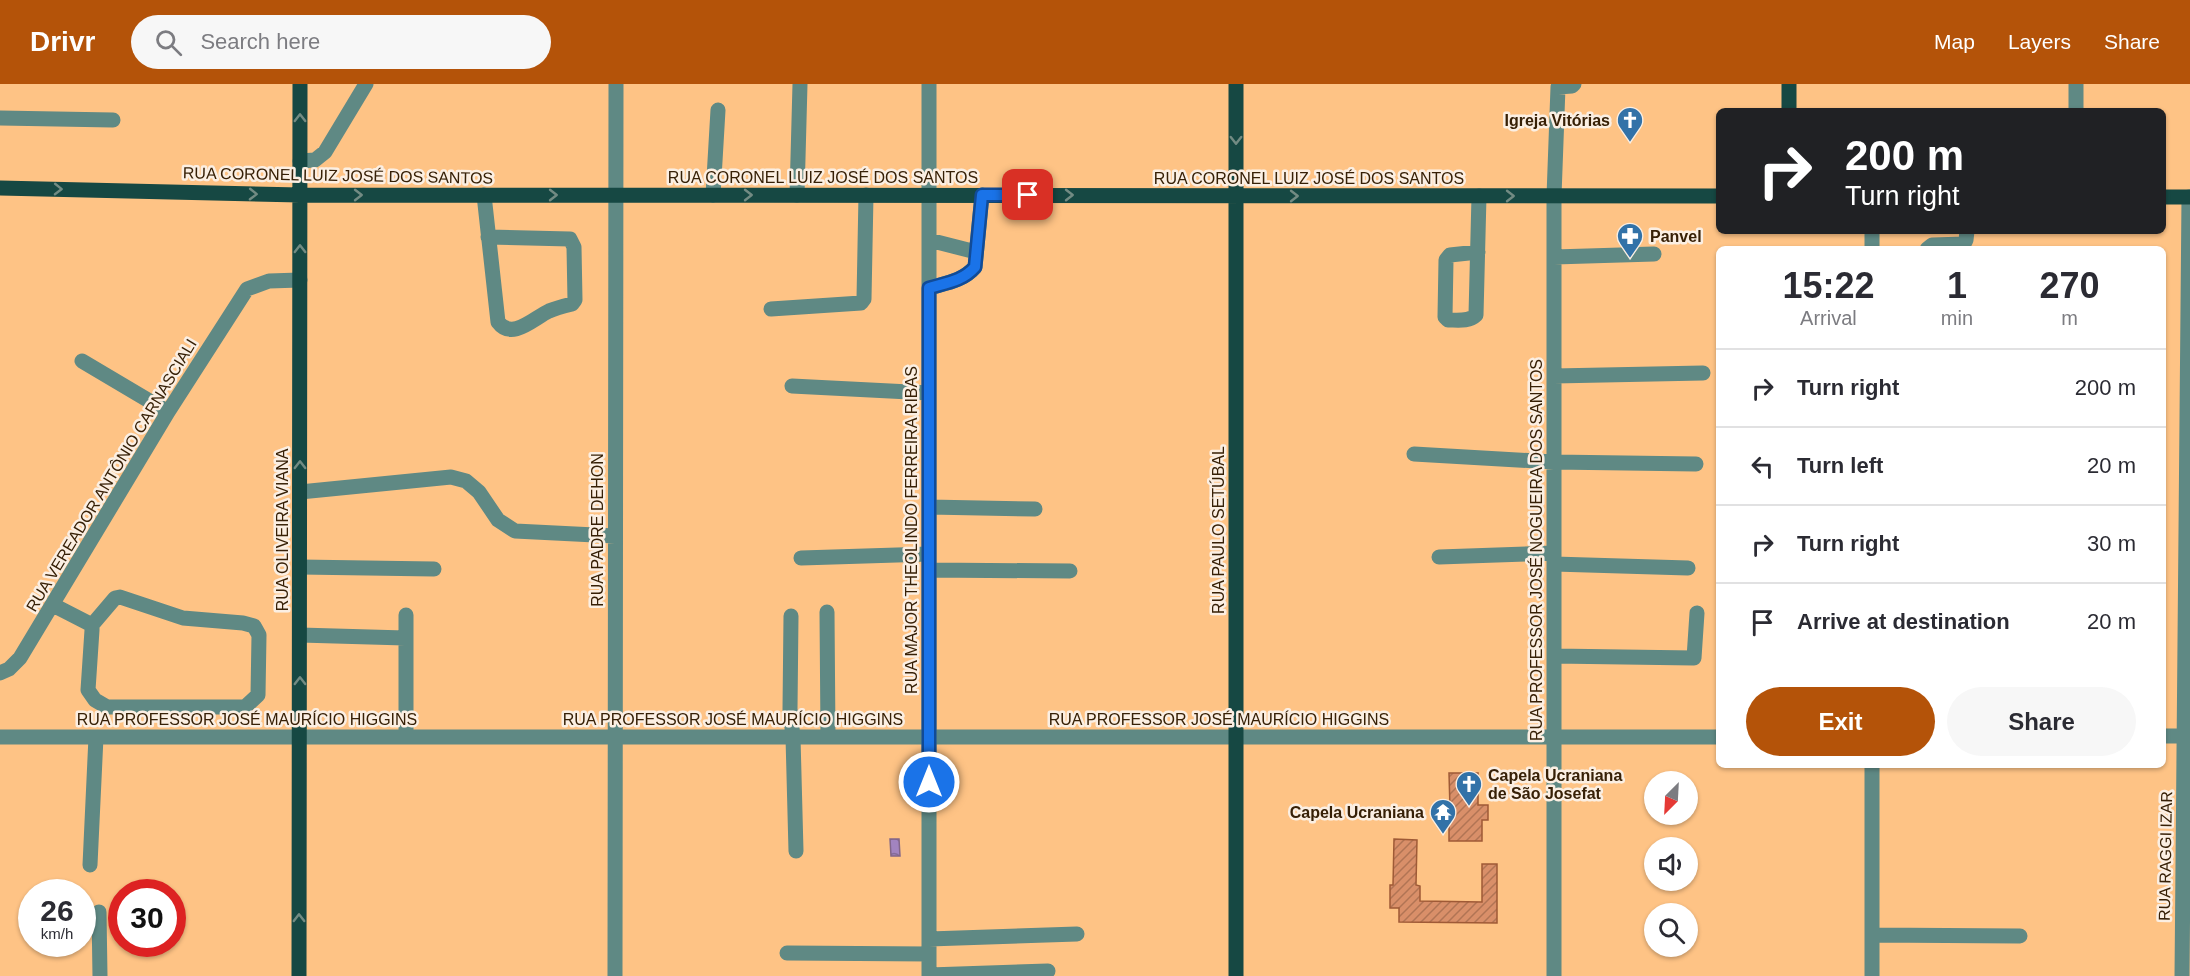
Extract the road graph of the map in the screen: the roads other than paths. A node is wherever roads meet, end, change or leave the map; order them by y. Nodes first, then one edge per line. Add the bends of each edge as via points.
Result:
1 (300, 84) edge
2 (366, 84) edge
3 (616, 84) edge
4 (800, 84) edge
5 (929, 84) edge
6 (1236, 84) edge
7 (1574, 84) edge
8 (1789, 84) edge
9 (2076, 84) edge
10 (1789, 108) edge
11 (2076, 108) edge
12 (718, 110) dead end
13 (0, 118) edge
14 (113, 120) dead end
15 (300, 161) junction
16 (0, 188) edge
17 (300, 195) junction
18 (484, 195) junction
19 (615, 195) junction
20 (713, 195) junction
21 (796, 195) junction
22 (866, 195) junction
23 (929, 195) junction
24 (982, 195) junction
25 (1236, 196) junction
26 (1479, 196) junction
27 (1554, 196) junction
28 (1716, 196) edge
29 (2166, 197) edge
30 (2189, 197) edge
31 (1967, 234) edge
32 (488, 237) junction
33 (929, 240) junction
34 (1931, 246) edge
35 (976, 252) junction
36 (1478, 252) dead end
37 (1654, 254) dead end
38 (1554, 257) junction
39 (300, 280) junction
40 (929, 288) junction
41 (771, 309) dead end
42 (2189, 330) edge
43 (82, 361) dead end
44 (1703, 373) dead end
45 (1554, 376) junction
46 (792, 386) dead end
47 (929, 393) junction
48 (168, 412) junction
49 (1414, 454) dead end
50 (1554, 462) junction
51 (1696, 464) dead end
52 (300, 492) junction
53 (929, 507) junction
54 (1035, 510) dead end
55 (615, 536) junction
56 (929, 554) junction
57 (1439, 557) dead end
58 (801, 558) dead end
59 (1554, 558) junction
60 (300, 567) junction
61 (1688, 568) dead end
62 (435, 569) dead end
63 (929, 570) junction
64 (1070, 571) dead end
65 (53, 604) junction
66 (827, 612) dead end
67 (1697, 613) dead end
68 (406, 615) dead end
69 (790, 616) dead end
70 (92, 626) junction
71 (300, 634) junction
72 (405, 638) junction
73 (1554, 656) junction
74 (0, 673) edge
75 (2166, 736) edge
76 (2187, 736) edge
77 (96, 737) junction
78 (300, 737) junction
79 (406, 737) junction
80 (615, 737) junction
81 (793, 737) junction
82 (828, 737) junction
83 (929, 737) junction
84 (1236, 737) junction
85 (1554, 737) junction
86 (1716, 737) edge
87 (0, 738) edge
88 (1872, 768) edge
89 (796, 851) dead end
90 (90, 865) dead end
91 (99, 912) dead end
92 (1077, 934) dead end
93 (1872, 935) junction
94 (2020, 936) dead end
95 (929, 947) junction
96 (787, 953) dead end
97 (1048, 971) dead end
98 (929, 975) edge
99 (100, 976) edge
100 (299, 976) edge
101 (615, 976) edge
102 (1236, 976) edge
103 (1554, 976) edge
104 (1872, 976) edge
105 (2182, 976) edge

15 -> 1 main road, RUA OLIVEIRA VIANA
2 - 15 street via 326,152 315,160
3 - 19 street, RUA PADRE DEHON
4 - 21 street
5 - 23 street, RUA MAJOR THEOLINDO FERREIRA RIBAS
6 -> 25 main road, RUA PAULO SETÚBAL
7 - 27 street, RUA PROFESSOR JOSÉ NOGUEIRA DOS SANTOS via 1558,87
8 - 10 main road
9 - 11 street
12 - 20 street
13 - 14 street
15 - 17 main road, RUA OLIVEIRA VIANA
16 -> 17 main road, RUA CORONEL LUIZ JOSÉ DOS SANTOS
17 -> 18 main road, RUA CORONEL LUIZ JOSÉ DOS SANTOS
39 -> 17 main road, RUA OLIVEIRA VIANA
18 -> 19 main road, RUA CORONEL LUIZ JOSÉ DOS SANTOS
18 - 32 street
19 - 20 main road, RUA CORONEL LUIZ JOSÉ DOS SANTOS
19 - 55 street, RUA PADRE DEHON
20 -> 21 main road, RUA CORONEL LUIZ JOSÉ DOS SANTOS
21 - 22 main road, RUA CORONEL LUIZ JOSÉ DOS SANTOS
22 - 23 main road, RUA CORONEL LUIZ JOSÉ DOS SANTOS
22 - 41 street via 861,303
23 - 24 main road, RUA CORONEL LUIZ JOSÉ DOS SANTOS
23 - 33 street, RUA MAJOR THEOLINDO FERREIRA RIBAS
24 -> 25 main road, RUA CORONEL LUIZ JOSÉ DOS SANTOS
24 - 35 street
25 -> 26 main road, RUA CORONEL LUIZ JOSÉ DOS SANTOS
25 - 84 main road, RUA PAULO SETÚBAL
26 -> 27 main road, RUA CORONEL LUIZ JOSÉ DOS SANTOS
26 - 36 street
27 - 28 main road, RUA CORONEL LUIZ JOSÉ DOS SANTOS
27 - 38 street, RUA PROFESSOR JOSÉ NOGUEIRA DOS SANTOS
29 - 30 main road
30 - 42 street, RUA RAGGI IZAR
31 - 34 street via 1964,244
32 - 32 street via 498,322 502,328 523,326 548,311 572,304 574,247 570,239
33 - 35 street
33 - 40 street, RUA MAJOR THEOLINDO FERREIRA RIBAS
35 - 40 street via 975,267 969,274
37 - 38 street
38 - 45 street, RUA PROFESSOR JOSÉ NOGUEIRA DOS SANTOS
39 - 48 street, RUA VEREADOR ANTÔNIO CARNASCIALI via 269,281 248,289
52 -> 39 main road, RUA OLIVEIRA VIANA
40 - 47 street, RUA MAJOR THEOLINDO FERREIRA RIBAS
42 - 76 street, RUA RAGGI IZAR
43 - 48 street
44 - 45 street
45 - 50 street, RUA PROFESSOR JOSÉ NOGUEIRA DOS SANTOS
46 - 47 street
47 - 53 street, RUA MAJOR THEOLINDO FERREIRA RIBAS
48 - 65 street, RUA VEREADOR ANTÔNIO CARNASCIALI
49 - 50 street
50 - 51 street
50 - 59 street, RUA PROFESSOR JOSÉ NOGUEIRA DOS SANTOS
52 - 55 street via 451,477 466,481 479,492 498,520 515,531
52 - 60 main road, RUA OLIVEIRA VIANA
53 - 54 street
53 - 56 street, RUA MAJOR THEOLINDO FERREIRA RIBAS
55 - 80 street, RUA PADRE DEHON
56 - 58 street
56 - 63 street, RUA MAJOR THEOLINDO FERREIRA RIBAS
57 - 59 street
59 - 61 street
59 - 73 street, RUA PROFESSOR JOSÉ NOGUEIRA DOS SANTOS
60 - 62 street
60 - 71 main road, RUA OLIVEIRA VIANA
63 - 64 street
63 - 83 street, RUA MAJOR THEOLINDO FERREIRA RIBAS
65 - 70 street
65 - 74 street, RUA VEREADOR ANTÔNIO CARNASCIALI via 20,658
66 - 82 street
67 - 73 street via 1694,658
68 - 72 street
69 - 81 street
70 - 70 street via 87,690 107,707 245,707 258,695 259,635 254,626 183,618 120,597
71 - 72 street
78 -> 71 main road, RUA OLIVEIRA VIANA
72 - 79 street
73 - 85 street, RUA PROFESSOR JOSÉ NOGUEIRA DOS SANTOS
75 - 76 street
76 - 105 street, RUA RAGGI IZAR
77 - 78 street, RUA PROFESSOR JOSÉ MAURÍCIO HIGGINS
77 - 87 street, RUA PROFESSOR JOSÉ MAURÍCIO HIGGINS
77 - 90 street
78 - 79 street, RUA PROFESSOR JOSÉ MAURÍCIO HIGGINS
100 -> 78 main road, RUA OLIVEIRA VIANA
79 - 80 street, RUA PROFESSOR JOSÉ MAURÍCIO HIGGINS
80 - 81 street, RUA PROFESSOR JOSÉ MAURÍCIO HIGGINS
80 - 101 street, RUA PADRE DEHON
81 - 82 street, RUA PROFESSOR JOSÉ MAURÍCIO HIGGINS
81 - 89 street
82 - 83 street, RUA PROFESSOR JOSÉ MAURÍCIO HIGGINS
83 - 84 street, RUA PROFESSOR JOSÉ MAURÍCIO HIGGINS
83 - 95 street, RUA MAJOR THEOLINDO FERREIRA RIBAS
84 - 85 street, RUA PROFESSOR JOSÉ MAURÍCIO HIGGINS
84 - 102 main road, RUA PAULO SETÚBAL
85 - 86 street, RUA PROFESSOR JOSÉ MAURÍCIO HIGGINS
85 - 103 street, RUA PROFESSOR JOSÉ NOGUEIRA DOS SANTOS
88 - 93 street
91 - 99 street
92 - 95 street
93 - 94 street
93 - 104 street
95 - 96 street
95 - 98 street, RUA MAJOR THEOLINDO FERREIRA RIBAS
97 - 98 street

